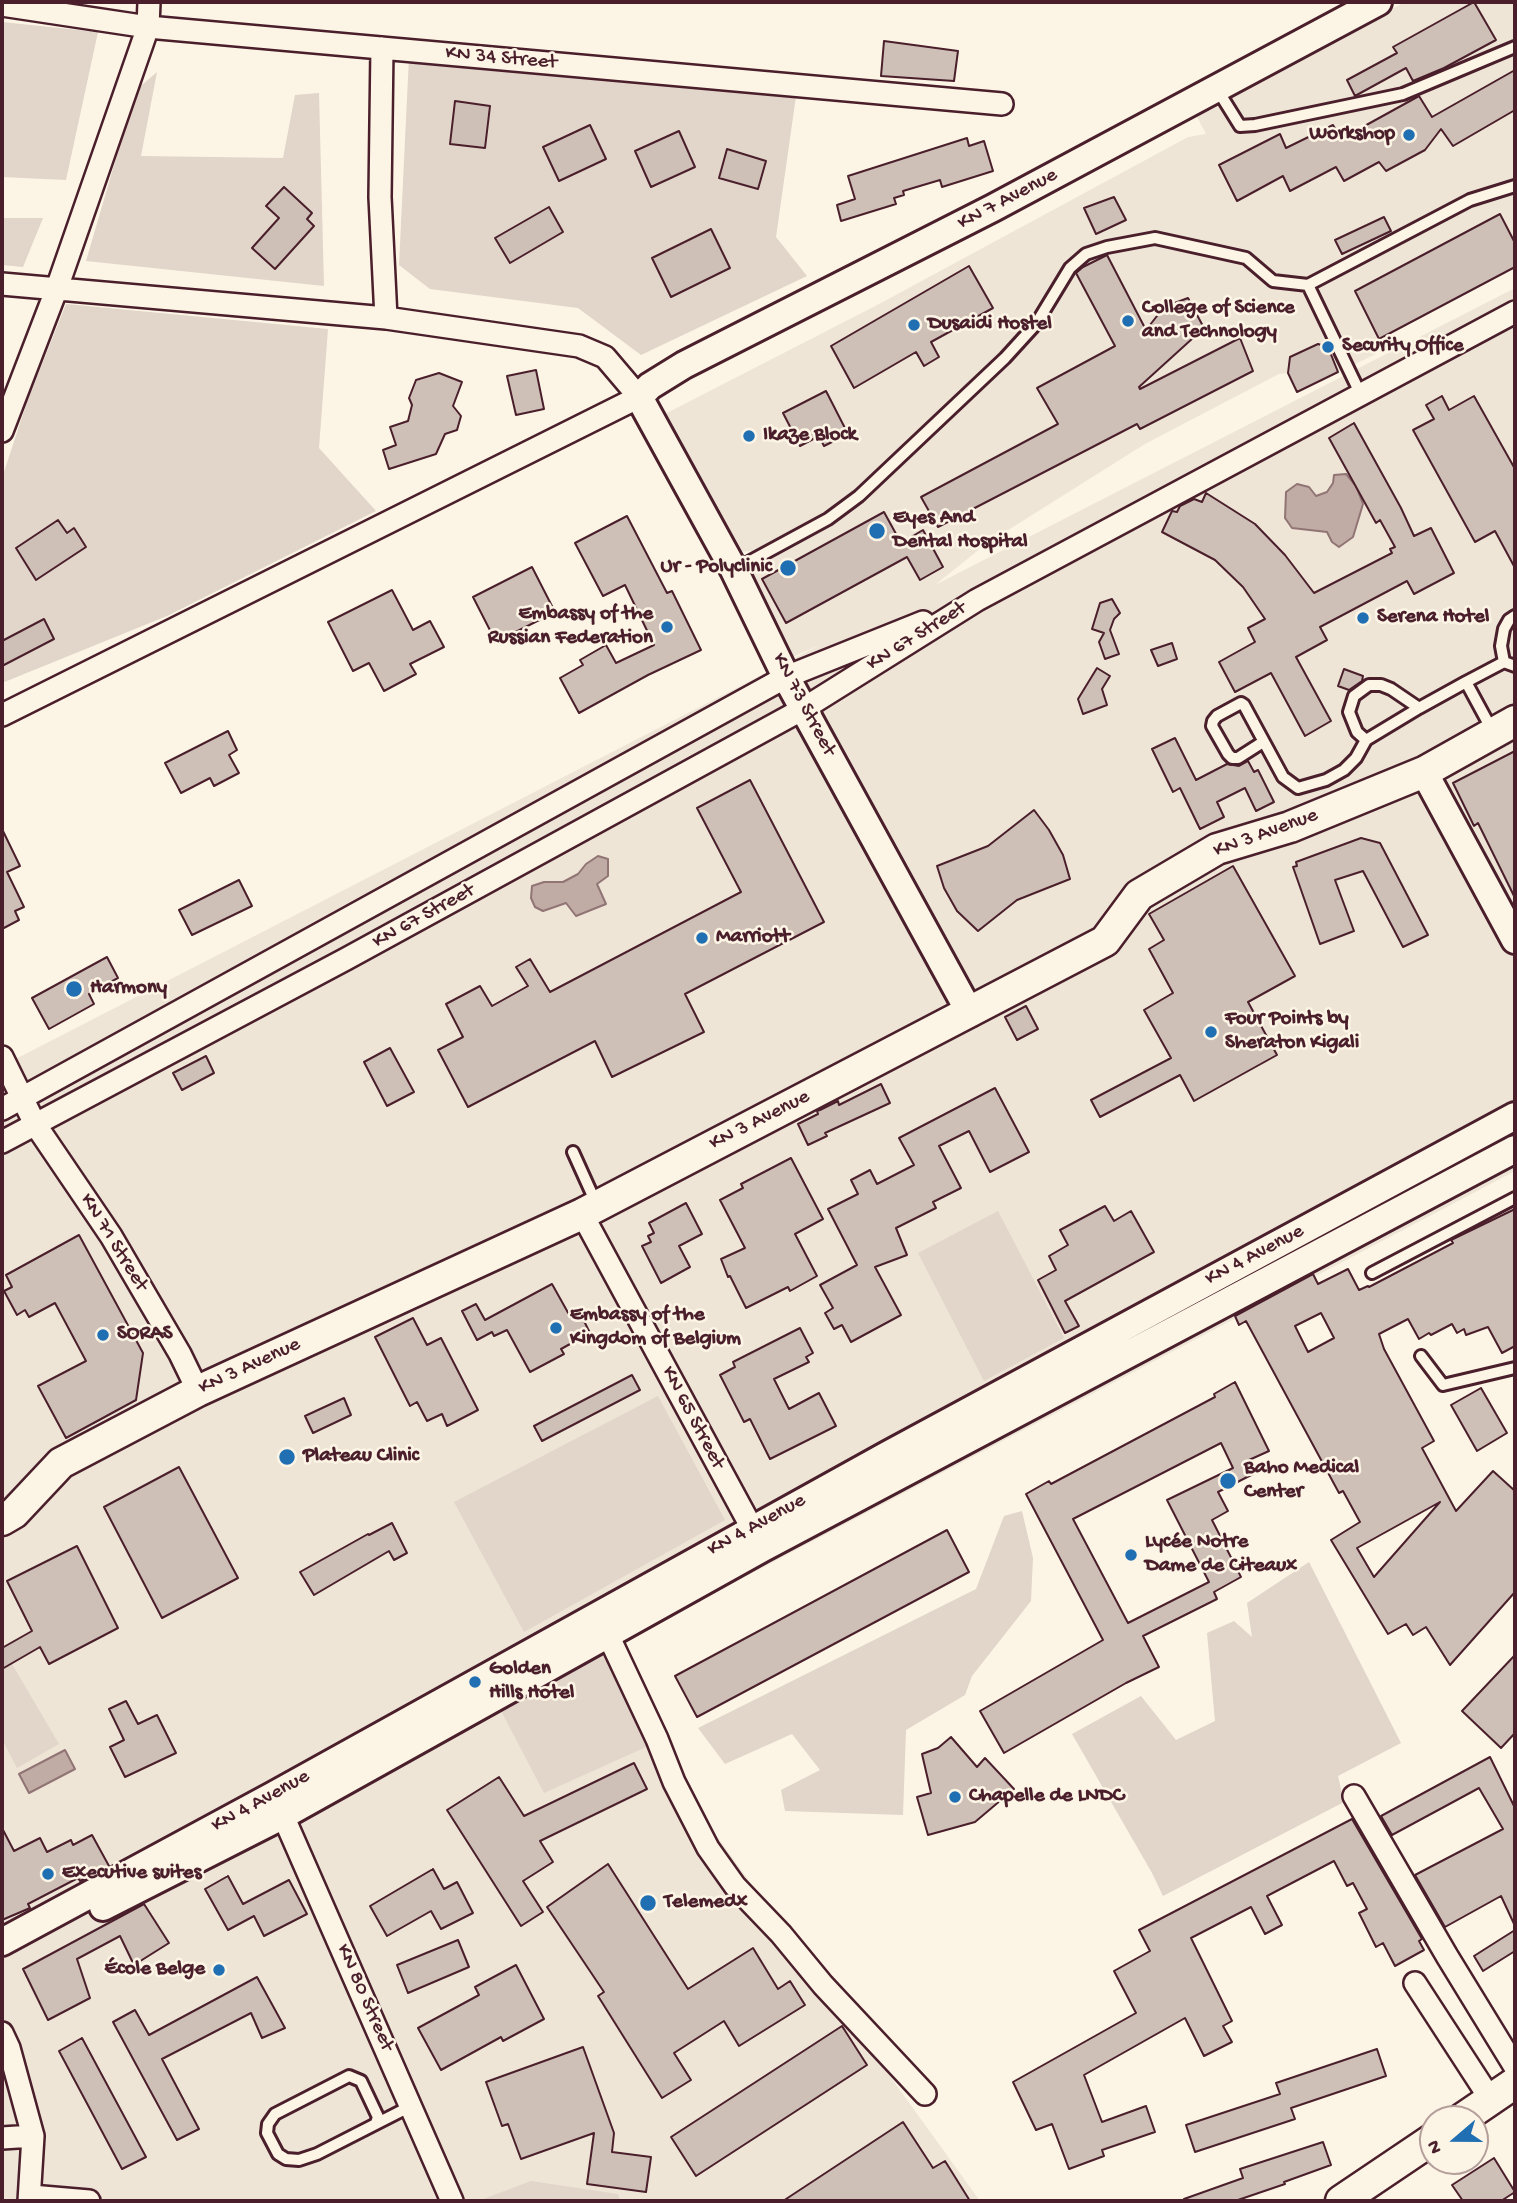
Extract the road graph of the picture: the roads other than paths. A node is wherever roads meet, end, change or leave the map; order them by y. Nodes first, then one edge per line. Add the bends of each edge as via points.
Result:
1 (149, 2) edge
2 (1378, 2) edge
3 (2, 5) edge
4 (148, 27) junction
5 (1515, 47) edge
6 (382, 48) junction
7 (1217, 89) junction
8 (1002, 104) dead end
9 (1515, 186) edge
10 (2, 284) edge
11 (1308, 285) junction
12 (57, 288) junction
13 (1515, 312) edge
14 (386, 318) junction
15 (1362, 395) junction
16 (639, 397) junction
17 (7, 402) edge
18 (2, 430) edge
19 (734, 570) junction
20 (977, 600) junction
21 (1515, 616) edge
22 (1503, 662) junction
23 (1515, 666) edge
24 (786, 677) junction
25 (1466, 682) junction
26 (1419, 708) junction
27 (803, 709) junction
28 (2, 715) edge
29 (1504, 727) edge
30 (1366, 740) junction
31 (1263, 742) junction
32 (1424, 772) junction
33 (1515, 940) edge
34 (970, 1013) junction
35 (2, 1057) edge
36 (21, 1099) junction
37 (2, 1109) edge
38 (1515, 1116) edge
39 (35, 1125) junction
40 (2, 1142) edge
41 (1515, 1149) edge
42 (573, 1152) dead end
43 (1515, 1198) edge
44 (590, 1210) junction
45 (1372, 1273) dead end
46 (1421, 1356) dead end
47 (1515, 1368) edge
48 (198, 1391) junction
49 (892, 1466) junction
50 (2, 1520) edge
51 (757, 1539) junction
52 (608, 1634) junction
53 (1354, 1796) dead end
54 (279, 1805) junction
55 (2, 1942) edge
56 (2, 1959) edge
57 (1415, 1983) dead end
58 (2, 2033) edge
59 (1515, 2067) edge
60 (1515, 2083) edge
61 (925, 2094) dead end
62 (1491, 2100) junction
63 (1483, 2105) edge
64 (411, 2106) junction
65 (376, 2123) junction
66 (33, 2136) junction
67 (2, 2138) edge
68 (1419, 2149) edge
69 (30, 2198) edge
70 (89, 2201) edge
71 (452, 2201) edge
72 (1342, 2201) edge

1 - 4 street
2 - 7 street, KN 7 Avenue
3 - 4 street, KN 34 Street
4 - 6 street, KN 34 Street
4 - 12 street
5 - 7 lane via 1403,94 1255,125 1240,125
6 - 8 street, KN 34 Street
6 - 14 street via 380,197
7 - 16 street, KN 7 Avenue via 684,365
9 - 11 lane via 1470,200
10 - 12 street
11 - 15 lane
11 - 19 lane via 1273,281 1246,258 1154,238 1086,254 1070,268 1036,324 1005,358 859,496 828,519
12 - 14 street
12 - 17 street
13 - 15 street
14 - 16 street via 579,346 605,357
15 - 20 street
16 - 19 street, KN 73 Street
16 - 28 street
17 - 18 street
19 - 24 street, KN 73 Street
20 - 24 street, KN 67 Street
20 - 27 street, KN 67 Street
21 - 22 lane via 1504,629
22 - 23 lane
22 - 25 lane
24 - 27 street, KN 73 Street
24 - 36 street, KN 67 Street
25 - 26 lane
25 - 29 lane
26 - 30 lane
26 - 30 lane via 1391,689 1369,685 1354,696 1349,712 1357,732
27 - 34 street, KN 73 Street
27 - 39 street, KN 67 Street
29 - 32 main road, KN 3 Avenue
30 - 31 lane via 1344,770 1298,788 1283,778
31 - 31 lane via 1232,758 1213,721 1241,703
32 - 33 street
32 - 34 main road, KN 3 Avenue via 1290,827 1217,849 1139,895 1105,941
34 - 44 main road, KN 3 Avenue
35 - 36 street, KN 71 Street
36 - 37 street, KN 67 Street
36 - 39 street, KN 71 Street
38 - 49 street, KN 4 Avenue
39 - 40 street, KN 67 Street
39 - 48 street, KN 71 Street via 111,1236
41 - 49 street, KN 4 Avenue
42 - 44 lane
43 - 45 lane
44 - 48 main road, KN 3 Avenue
44 - 51 street, KN 65 Street
46 - 47 lane via 1443,1385
48 - 50 main road, KN 3 Avenue via 61,1463
49 - 51 street, KN 4 Avenue
51 - 52 street, KN 4 Avenue
51 - 54 street, KN 4 Avenue
52 - 54 street, KN 4 Avenue
52 - 61 street via 708,1848 735,1886
53 - 59 street
54 - 55 street, KN 4 Avenue
54 - 56 street, KN 4 Avenue
54 - 64 street, KN 80 Street
57 - 62 street
58 - 66 street
60 - 62 main road
62 - 63 main road
64 - 65 lane
64 - 71 street, KN 80 Street
65 - 65 lane via 299,2160 278,2154 267,2133 275,2114 349,2076 361,2081 378,2117
66 - 67 street
66 - 69 street
68 - 72 main road
69 - 70 street

